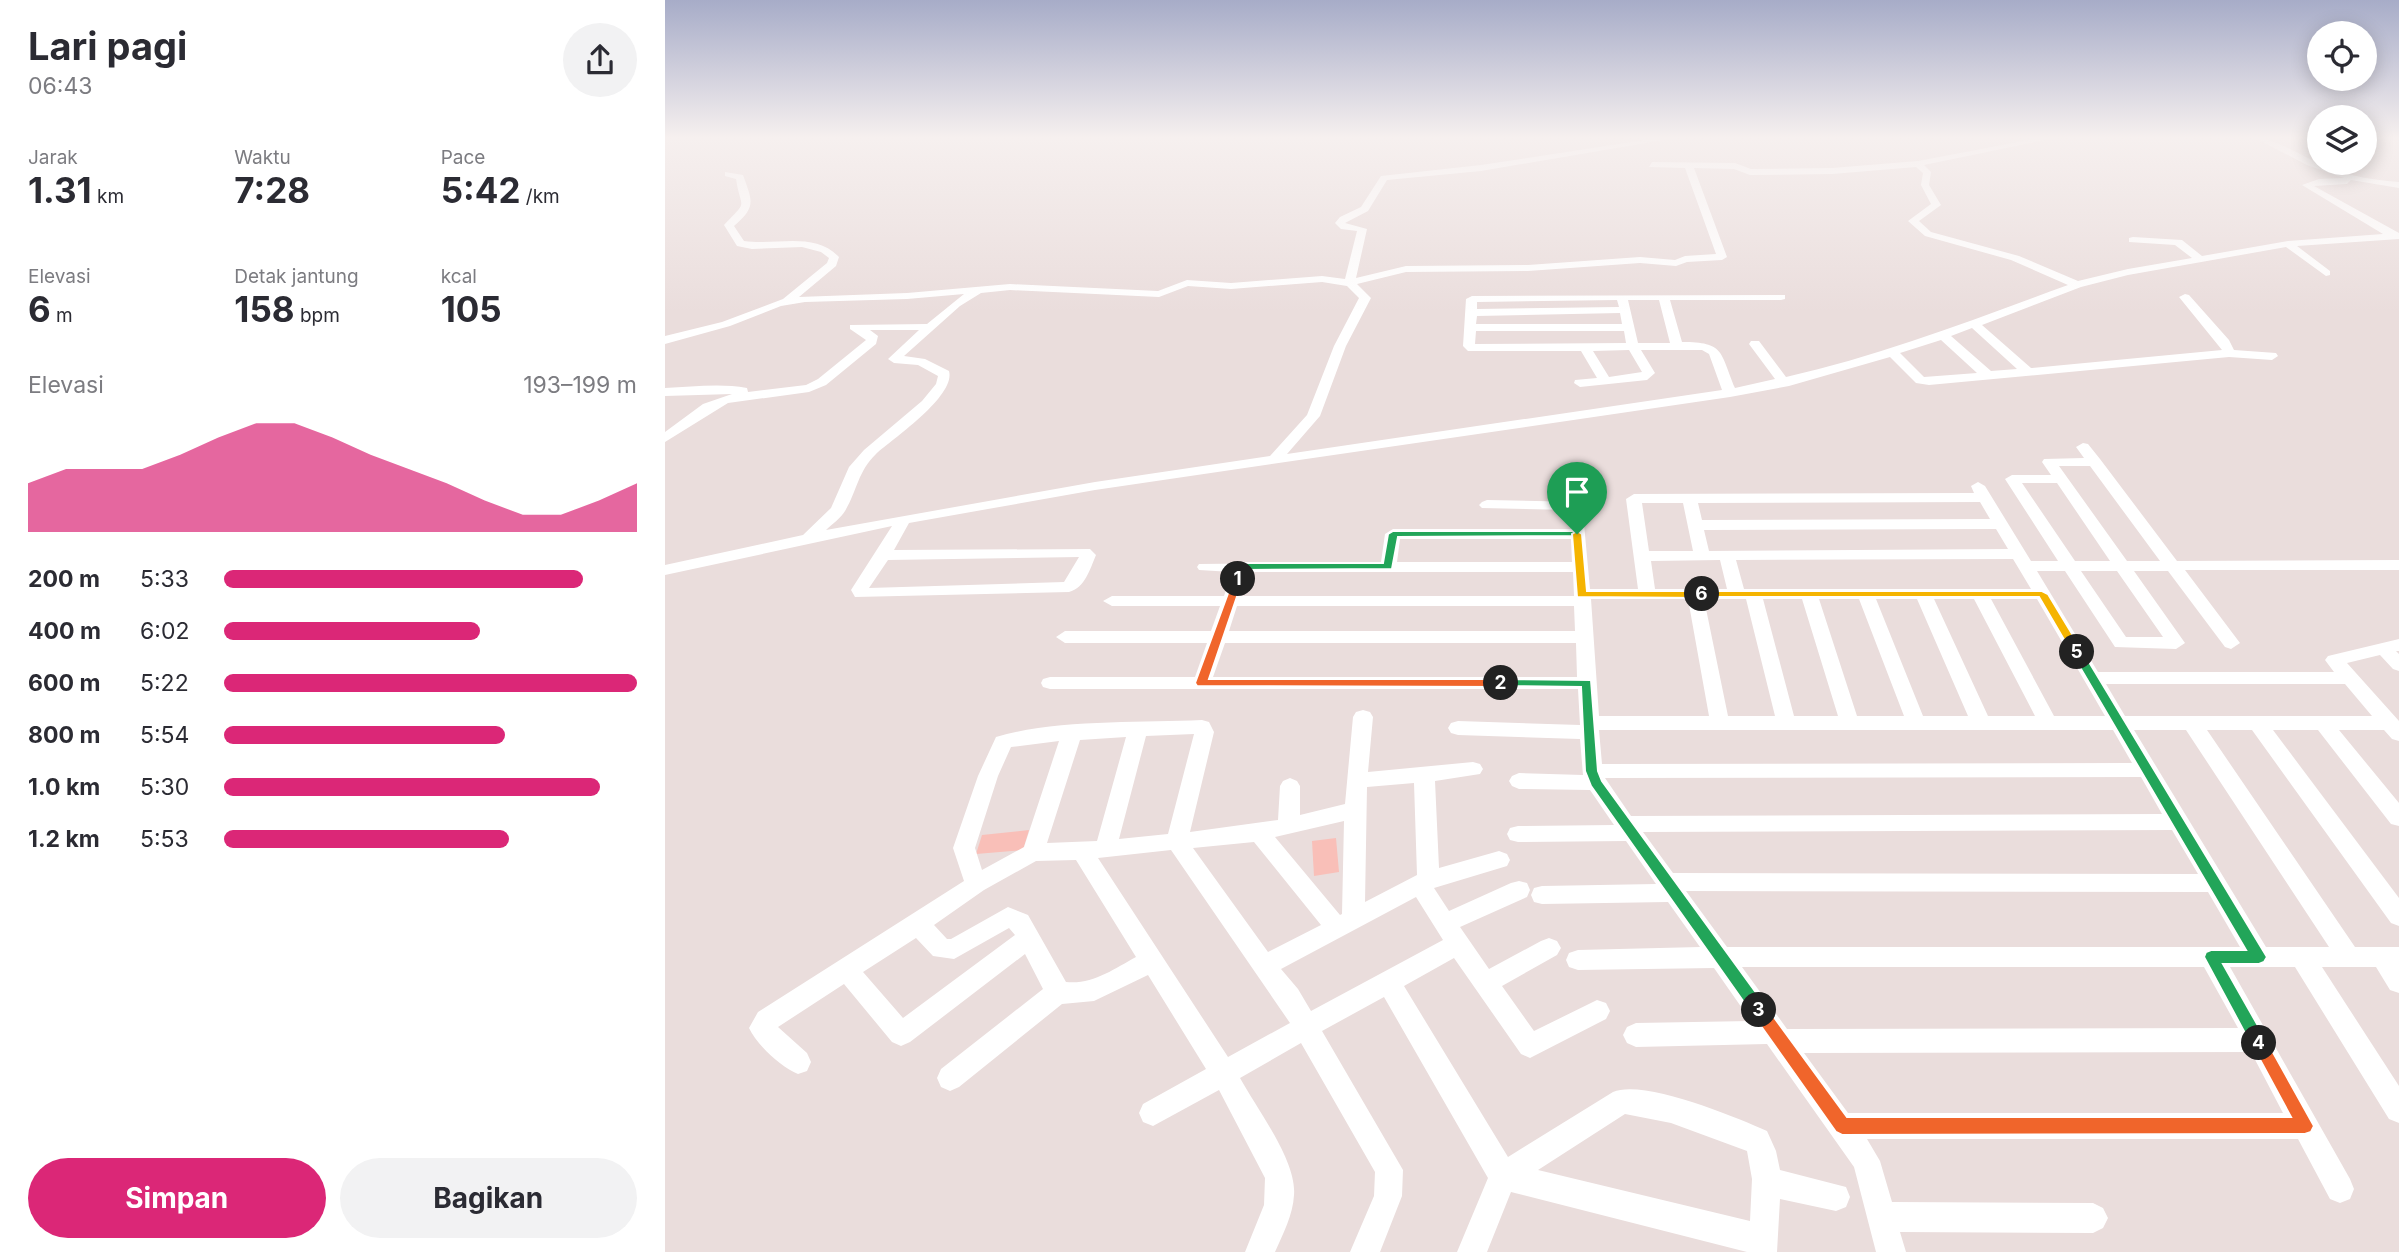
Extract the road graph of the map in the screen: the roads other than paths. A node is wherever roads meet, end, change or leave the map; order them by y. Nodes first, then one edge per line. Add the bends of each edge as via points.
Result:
1 (746, 196) edge
2 (1373, 196) edge
3 (1700, 196) edge
4 (1931, 196) edge
5 (2325, 196) edge
6 (2396, 236) edge
7 (2133, 240) dead end
8 (2288, 244) junction
9 (2200, 259) junction
10 (2326, 273) dead end
11 (1528, 282) junction
12 (1350, 283) junction
13 (2077, 285) junction
14 (981, 288) junction
15 (1622, 297) junction
16 (1664, 297) junction
17 (1781, 297) dead end
18 (2185, 297) dead end
19 (788, 300) junction
20 (1625, 310) junction
21 (1470, 313) junction
22 (1974, 324) junction
23 (932, 327) junction
24 (1630, 327) junction
25 (1469, 328) junction
26 (1943, 335) junction
27 (665, 340) edge
28 (1755, 344) dead end
29 (1677, 346) junction
30 (1633, 347) junction
31 (1585, 348) junction
32 (1892, 352) junction
33 (2229, 353) junction
34 (2272, 356) dead end
35 (2027, 371) junction
36 (1986, 374) junction
37 (1605, 381) junction
38 (1580, 383) dead end
39 (1784, 383) junction
40 (798, 391) junction
41 (665, 392) edge
42 (1730, 393) junction
43 (665, 438) edge
44 (2083, 447) dead end
45 (1274, 460) junction
46 (2095, 462) junction
47 (2061, 479) junction
48 (1689, 498) junction
49 (1487, 505) dead end
50 (903, 520) junction
51 (2000, 524) junction
52 (1695, 525) junction
53 (1577, 534) junction
54 (806, 539) junction
55 (883, 555) junction
56 (1702, 555) junction
57 (1727, 555) junction
58 (1642, 556) junction
59 (2022, 560) junction
60 (2399, 565) edge
61 (2070, 566) junction
62 (2121, 566) junction
63 (2173, 566) junction
64 (1205, 567) dead end
65 (1242, 567) junction
66 (1388, 567) junction
67 (1580, 567) junction
68 (665, 570) edge
69 (1647, 594) junction
70 (1695, 594) junction
71 (1745, 594) junction
72 (1809, 594) junction
73 (1866, 594) junction
74 (1923, 594) junction
75 (1980, 594) junction
76 (2042, 594) junction
77 (1581, 598) junction
78 (1112, 601) dead end
79 (1230, 601) junction
80 (1065, 637) dead end
81 (1217, 637) junction
82 (1584, 637) junction
83 (2231, 643) dead end
84 (2391, 647) edge
85 (2399, 665) edge
86 (2093, 678) junction
87 (2350, 678) junction
88 (1050, 683) dead end
89 (1202, 683) junction
90 (1586, 683) junction
91 (1363, 717) dead end
92 (1720, 723) junction
93 (1786, 723) junction
94 (1850, 723) junction
95 (1916, 723) junction
96 (1981, 723) junction
97 (2048, 723) junction
98 (2119, 723) junction
99 (2192, 723) junction
100 (2257, 723) junction
101 (2323, 723) junction
102 (1458, 728) dead end
103 (1589, 728) junction
104 (2394, 729) edge
105 (1138, 730) junction
106 (1072, 733) junction
107 (1473, 769) dead end
108 (2147, 770) junction
109 (1424, 775) junction
110 (1594, 777) junction
111 (1358, 780) junction
112 (1519, 781) dead end
113 (1290, 786) dead end
114 (1355, 810) junction
115 (2399, 818) edge
116 (2179, 822) junction
117 (1289, 826) junction
118 (1628, 828) junction
119 (1259, 833) junction
120 (1518, 834) dead end
121 (1177, 842) junction
122 (1094, 849) junction
123 (1033, 852) junction
124 (1499, 860) dead end
125 (1424, 883) junction
126 (2214, 883) junction
127 (975, 884) junction
128 (1671, 887) junction
129 (1519, 890) dead end
130 (1542, 895) dead end
131 (2399, 916) edge
132 (1344, 923) junction
133 (918, 924) junction
134 (1451, 933) junction
135 (1028, 938) junction
136 (1549, 948) dead end
137 (1723, 957) junction
138 (2211, 957) junction
139 (2259, 957) junction
140 (2302, 957) junction
141 (2349, 957) junction
142 (2390, 957) edge
143 (1578, 960) dead end
144 (1150, 961) junction
145 (1264, 966) junction
146 (846, 969) junction
147 (1487, 982) junction
148 (2399, 982) edge
149 (1389, 983) junction
150 (1058, 992) junction
151 (1597, 1011) dead end
152 (1306, 1027) junction
153 (1636, 1035) dead end
154 (1778, 1036) junction
155 (2257, 1040) junction
156 (798, 1062) dead end
157 (1224, 1074) junction
158 (950, 1078) dead end
159 (2399, 1110) edge
160 (1153, 1114) dead end
161 (1842, 1126) junction
162 (2305, 1126) junction
163 (1503, 1176) junction
164 (1766, 1181) junction
165 (2340, 1189) dead end
166 (1836, 1197) dead end
167 (1882, 1217) junction
168 (2093, 1218) dead end
169 (1762, 1245) edge
170 (1260, 1252) edge
171 (1365, 1252) edge
172 (1472, 1252) edge
173 (1891, 1252) edge

1 - 19 street via 743,214 729,225 741,244 808,245 828,250 834,257 832,264
2 - 12 street via 1356,216 1340,223 1362,229
3 - 11 street via 1722,257 1676,263 1640,260
4 - 13 street via 1936,205 1933,210 1913,219 1924,232 2015,258
5 - 6 street
6 - 8 street
7 - 9 street via 2178,242
8 - 9 street
8 - 10 street
9 - 13 street
11 - 12 street via 1406,270
11 - 15 street
11 - 21 street via 1472,299
12 - 14 street via 1322,279 1231,286 1187,283 1159,294
12 - 45 street via 1365,298 1340,346 1313,416
13 - 22 street
14 - 19 street
14 - 23 street
15 - 16 street
15 - 20 street
16 - 17 street
16 - 29 street
18 - 33 street via 2225,342
19 - 27 street via 726,324
20 - 21 street
20 - 24 street
21 - 25 street
22 - 26 street
22 - 35 street
23 - 40 street via 854,327 872,336 871,341 822,382
23 - 54 street via 894,359 921,362 945,374 943,384 922,409 869,453 854,470 838,510
24 - 25 street
24 - 30 street
25 - 31 street via 1472,348
26 - 32 street
26 - 36 street
28 - 39 street
29 - 30 street
29 - 42 street via 1711,348
30 - 31 street
30 - 37 street via 1648,375
31 - 37 street
32 - 36 street via 1924,381
32 - 39 street
33 - 34 street
33 - 35 street
35 - 36 street
37 - 38 street
39 - 42 street
40 - 41 street
40 - 43 street via 725,400
42 - 45 street
44 - 46 street
45 - 50 street
46 - 47 street via 2049,462
46 - 63 street
47 - 61 street via 2012,479
47 - 62 street
48 - 51 street via 1981,491
48 - 52 street
48 - 58 street via 1634,499
49 - 53 street via 1577,505
50 - 54 street
50 - 55 street
51 - 52 street
51 - 59 street
52 - 56 street
53 - 66 street via 1393,534
53 - 67 street
54 - 68 street
55 - 55 street via 861,593 1069,587 1088,555
56 - 57 street
56 - 58 street
57 - 59 street
57 - 71 street
58 - 69 street
59 - 61 street
59 - 76 street
60 - 63 street
61 - 62 street
61 - 62 street via 2122,643 2176,643
62 - 63 street
63 - 83 street
64 - 65 street
65 - 66 street
65 - 79 street
66 - 67 street
67 - 77 street
69 - 70 street
69 - 77 street
70 - 71 street
70 - 92 street
71 - 72 street
71 - 93 street
72 - 73 street
72 - 94 street
73 - 74 street
73 - 95 street
74 - 75 street
74 - 96 street
75 - 76 street
75 - 97 street
76 - 86 street
77 - 79 street
77 - 82 street
78 - 79 street
79 - 81 street
80 - 81 street
81 - 82 street
81 - 89 street
82 - 90 street
84 - 85 street
84 - 87 street via 2334,660
86 - 87 street
86 - 98 street
87 - 104 street
88 - 89 street
89 - 90 street
90 - 103 street
91 - 111 street
92 - 93 street
92 - 103 street
93 - 94 street
94 - 95 street
95 - 96 street
96 - 97 street
97 - 98 street
98 - 99 street
98 - 108 street
99 - 100 street
99 - 141 street
100 - 101 street
100 - 131 street
101 - 104 street
101 - 115 street
102 - 103 street
103 - 110 street
105 - 106 street
105 - 121 street via 1202,727 1204,732
105 - 122 street
106 - 123 street
106 - 127 street via 1003,742 964,848
107 - 109 street
108 - 110 street
108 - 116 street
109 - 111 street
109 - 125 street
110 - 112 street
110 - 118 street
111 - 114 street
113 - 117 street
114 - 117 street
114 - 132 street
116 - 118 street
116 - 126 street
117 - 119 street
118 - 120 street
118 - 128 street
119 - 121 street
119 - 132 street
121 - 122 street
121 - 145 street
122 - 123 street
122 - 144 street
123 - 127 street
124 - 125 street
125 - 132 street
125 - 134 street
126 - 128 street
126 - 139 street
127 - 133 street
128 - 130 street
128 - 137 street
129 - 134 street
132 - 145 street
133 - 135 street via 946,950 1008,917 1020,922
133 - 146 street
134 - 147 street
134 - 149 street
135 - 146 street via 901,1034
135 - 150 street
136 - 147 street
137 - 138 street
137 - 143 street
137 - 154 street
138 - 139 street
138 - 155 street
139 - 140 street
140 - 141 street
140 - 159 street
141 - 142 street
142 - 148 street
144 - 150 street via 1085,995
144 - 157 street
145 - 152 street
146 - 156 street via 763,1025
147 - 151 street via 1530,1046
149 - 152 street
149 - 163 street
150 - 158 street
152 - 157 street
152 - 171 street via 1389,1170 1388,1196
153 - 154 street
154 - 155 street
154 - 161 street
155 - 162 street
157 - 160 street
157 - 170 street via 1279,1175 1282,1192
161 - 162 street
161 - 167 street via 1866,1161
162 - 165 street
163 - 164 street via 1612,1106 1635,1101 1757,1141 1763,1150
163 - 169 street
163 - 172 street
164 - 166 street
164 - 169 street
167 - 168 street
167 - 173 street

